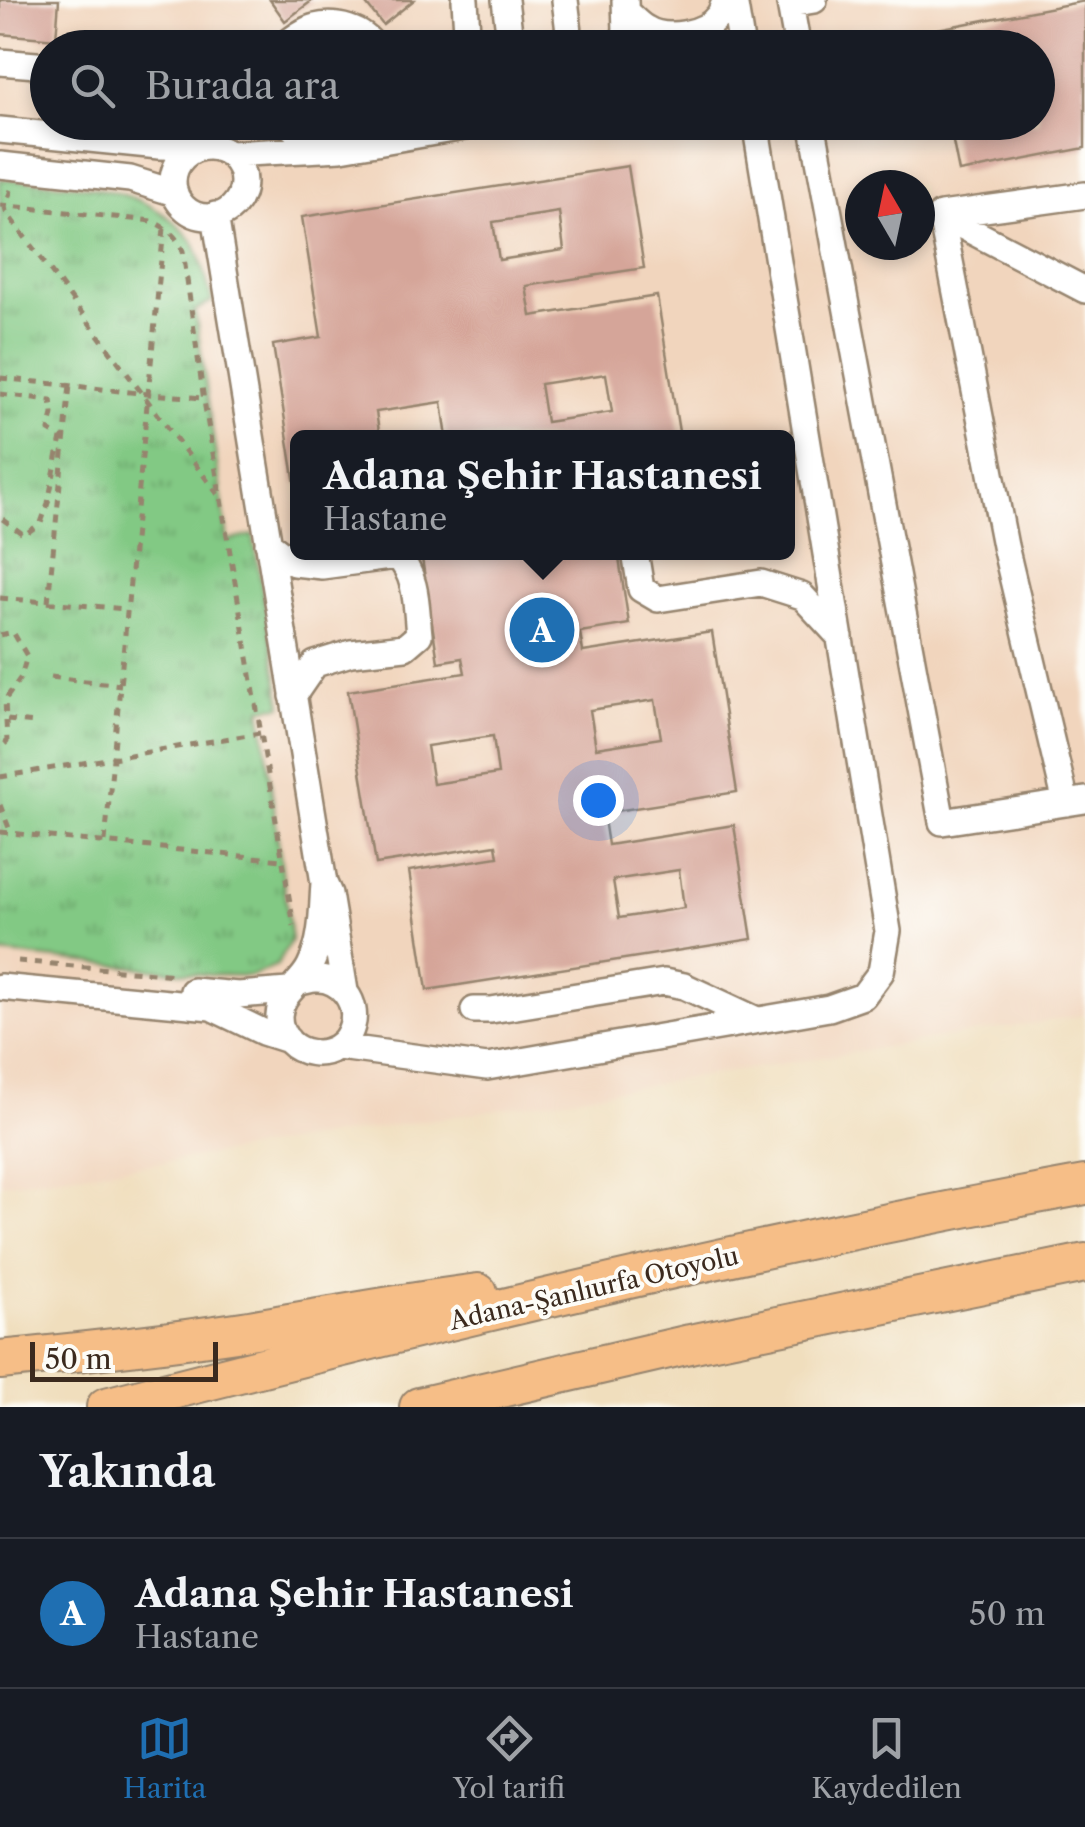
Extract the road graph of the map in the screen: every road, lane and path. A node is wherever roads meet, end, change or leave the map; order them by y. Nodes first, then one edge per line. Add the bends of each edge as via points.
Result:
1 (465, 0) edge
2 (505, 0) edge
3 (565, 0) edge
4 (726, 0) edge
5 (734, 0) edge
6 (814, 0) edge
7 (626, 6) edge
8 (307, 30) edge
9 (351, 30) edge
10 (467, 30) edge
11 (509, 30) edge
12 (569, 30) edge
13 (647, 30) edge
14 (698, 30) edge
15 (739, 30) edge
16 (795, 30) edge
17 (0, 62) edge
18 (30, 64) edge
19 (0, 130) edge
20 (30, 133) edge
21 (99, 140) edge
22 (154, 140) edge
23 (315, 140) edge
24 (347, 140) edge
25 (386, 140) edge
26 (758, 140) edge
27 (815, 140) edge
28 (159, 146) junction
29 (201, 148) junction
30 (333, 149) junction
31 (229, 154) junction
32 (8, 166) edge
33 (174, 193) junction
34 (1085, 196) edge
35 (2, 206) edge
36 (940, 215) junction
37 (215, 216) junction
38 (164, 227) junction
39 (1085, 290) edge
40 (0, 378) edge
41 (70, 385) junction
42 (0, 394) edge
43 (146, 395) junction
44 (204, 398) junction
45 (806, 430) junction
46 (795, 447) edge
47 (220, 498) junction
48 (0, 517) edge
49 (268, 543) junction
50 (290, 560) edge
51 (290, 560) edge
52 (367, 560) edge
53 (401, 560) edge
54 (636, 560) edge
55 (0, 598) edge
56 (48, 602) junction
57 (127, 610) junction
58 (0, 636) edge
59 (840, 637) junction
60 (52, 678) dead end
61 (120, 686) junction
62 (293, 696) junction
63 (7, 720) junction
64 (36, 722) dead end
65 (260, 733) junction
66 (0, 748) edge
67 (114, 758) junction
68 (0, 777) edge
69 (1075, 802) edge
70 (0, 804) edge
71 (0, 832) edge
72 (11, 833) junction
73 (105, 842) junction
74 (282, 860) junction
75 (324, 883) junction
76 (297, 934) dead end
77 (10, 968) edge
78 (191, 977) dead end
79 (0, 987) edge
80 (295, 987) junction
81 (344, 991) junction
82 (474, 1010) dead end
83 (757, 1020) junction
84 (288, 1040) junction
85 (339, 1047) junction
86 (1085, 1185) edge
87 (1085, 1263) edge
88 (674, 1268) junction
89 (0, 1360) edge
90 (106, 1407) edge
91 (418, 1407) edge

1 - 10 street
2 - 11 street
3 - 12 street
4 - 14 street via 719,15
5 - 15 street
6 - 16 street via 790,4
7 - 13 street
8 - 9 street
17 - 18 street
19 - 20 street
21 - 28 street
22 - 28 street
23 - 30 street
24 - 30 street
25 - 30 street
26 - 45 street
27 - 69 street via 942,822
28 - 29 street
29 - 31 street
29 - 33 street via 178,164
30 - 31 street
31 - 37 street via 244,178 242,192
32 - 33 street via 130,179
32 - 35 path
33 - 37 street via 194,214
34 - 36 street
35 - 38 path via 126,217
35 - 43 path
36 - 39 street
36 - 69 street via 1006,546
37 - 49 street
38 - 43 path
38 - 44 path via 183,252
40 - 41 path
41 - 43 path
41 - 56 path
42 - 48 path via 51,400 49,430 61,438 40,523 24,535
43 - 44 path
43 - 47 path
43 - 57 path
44 - 47 path
45 - 46 street
45 - 59 street
47 - 65 path
49 - 50 street
49 - 62 street
51 - 52 street via 322,566
53 - 62 street via 414,586 419,635 405,647 315,664
54 - 59 street via 641,589 658,599 760,583 802,596
55 - 56 path
56 - 57 path
57 - 61 path
58 - 63 path via 13,632 27,656 4,700
59 - 83 street via 886,951 881,972 863,996
60 - 61 path
61 - 67 path
62 - 75 street
63 - 64 path
63 - 66 path via 8,742
65 - 67 path
65 - 74 path
67 - 68 path
67 - 73 path
70 - 72 path
71 - 72 path
72 - 73 path
73 - 74 path
74 - 76 path
75 - 80 street via 318,947
75 - 81 street
77 - 78 path
77 - 80 street via 225,994
79 - 84 street via 211,1007
80 - 81 street via 316,979
80 - 84 street via 280,1005
81 - 85 street via 354,1020
82 - 83 street via 664,982
83 - 85 street via 486,1068
84 - 85 street via 309,1054
86 - 88 highway, Adana-Şanlıurfa Otoyolu
87 - 91 highway
88 - 89 highway
88 - 90 highway, Adana-Şanlıurfa Otoyolu

